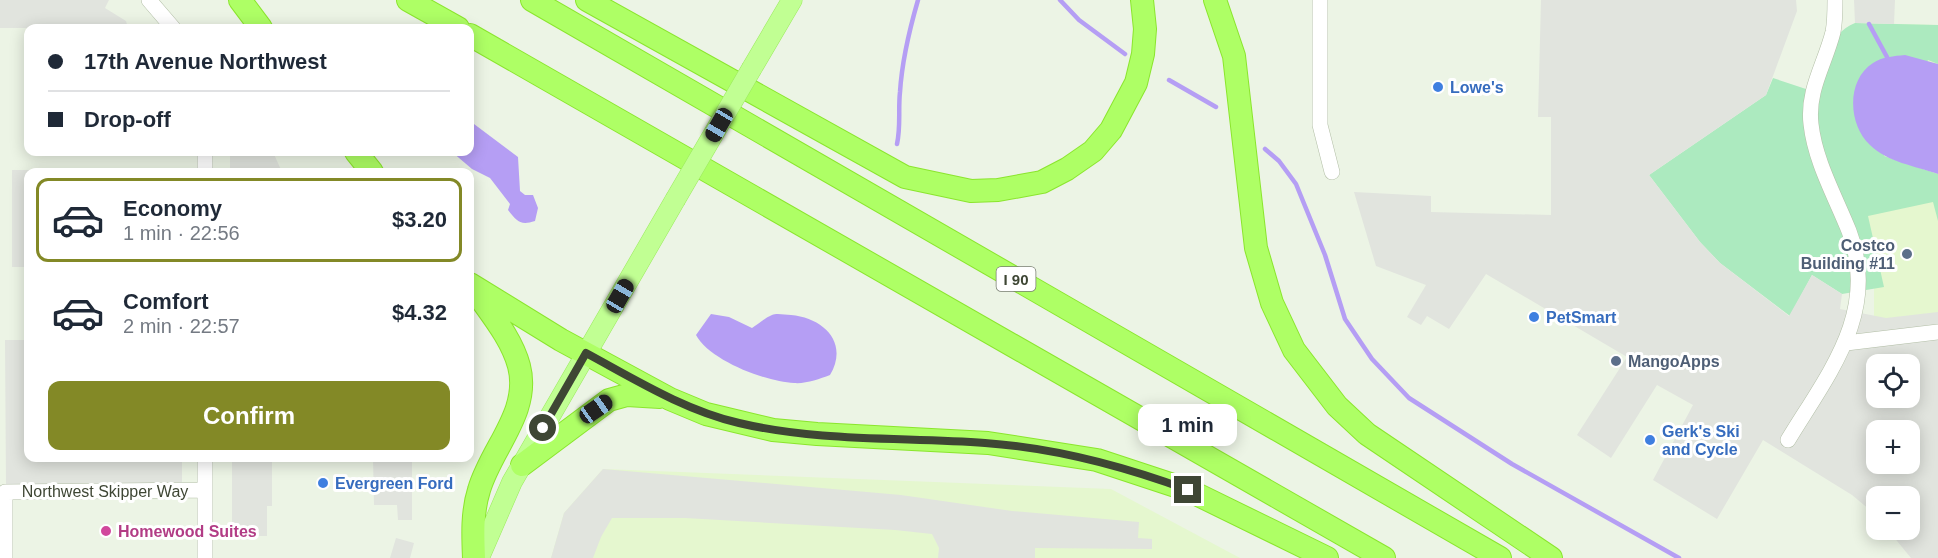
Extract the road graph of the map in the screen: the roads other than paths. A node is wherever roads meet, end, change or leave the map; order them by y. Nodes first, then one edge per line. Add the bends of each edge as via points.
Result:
1 (149, 0) edge
2 (240, 0) edge
3 (408, 0) edge
4 (532, 0) edge
5 (587, 0) edge
6 (603, 0) edge
7 (792, 0) edge
8 (1142, 0) edge
9 (1215, 0) edge
10 (1320, 0) edge
11 (1835, 0) edge
12 (170, 24) edge
13 (258, 24) edge
14 (451, 24) edge
15 (474, 37) edge
16 (359, 156) edge
17 (369, 168) edge
18 (1332, 172) dead end
19 (933, 183) junction
20 (474, 286) edge
21 (474, 290) edge
22 (1938, 332) edge
23 (1846, 343) junction
24 (586, 353) junction
25 (670, 399) junction
26 (1788, 440) dead end
27 (205, 462) edge
28 (522, 465) junction
29 (205, 490) junction
30 (5, 558) edge
31 (205, 558) edge
32 (474, 558) edge
33 (479, 558) edge
34 (1327, 558) edge
35 (1384, 558) edge
36 (1500, 558) edge
37 (1551, 558) edge

1 - 12 street
2 - 13 highway
3 - 14 highway
4 - 36 highway, I 90
5 - 19 highway via 842,144 905,177
6 - 19 highway
7 - 24 main road, bridge
8 - 19 highway via 1145,29 1136,83 1111,130 1093,150 1068,169 1042,182 1019,187 971,190
9 - 37 highway via 1234,56 1256,248 1272,303 1294,350 1337,406 1367,434
10 - 18 street via 1320,125
11 - 23 street via 1834,30 1812,92 1810,111 1817,152 1850,234 1857,264 1857,302
15 - 35 highway
16 - 17 highway
20 - 24 highway
21 - 32 highway via 513,350 522,384 518,407 478,490 473,516
22 - 23 street
23 - 26 street
24 - 25 highway
24 - 28 main road
25 - 28 highway via 627,395 609,400
25 - 34 highway via 706,414 772,430 988,443 1097,460 1188,490
27 - 29 street
28 - 33 main road via 496,514
29 - 30 street, Northwest Skipper Way via 5,492
29 - 31 street

